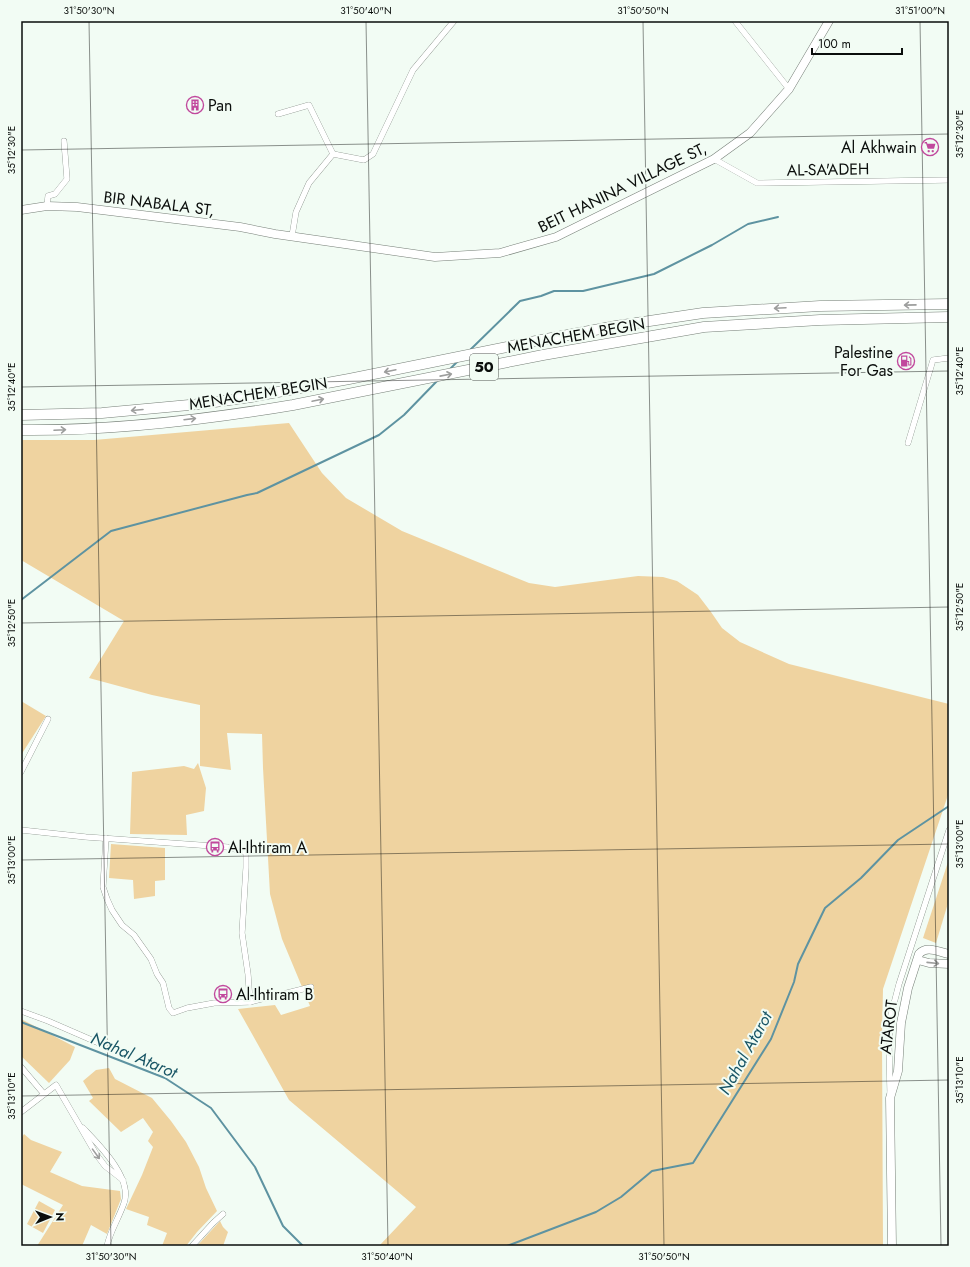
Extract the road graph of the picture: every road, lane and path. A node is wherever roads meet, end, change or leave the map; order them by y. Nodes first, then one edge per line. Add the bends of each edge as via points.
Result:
1 (454, 21) edge
2 (735, 21) edge
3 (829, 21) edge
4 (790, 89) junction
5 (278, 114) dead end
6 (64, 141) dead end
7 (333, 154) junction
8 (714, 159) junction
9 (949, 180) edge
10 (47, 206) junction
11 (21, 210) edge
12 (292, 236) junction
13 (949, 304) edge
14 (949, 317) edge
15 (949, 358) edge
16 (21, 415) edge
17 (21, 430) edge
18 (908, 443) dead end
19 (48, 719) dead end
20 (21, 772) edge
21 (21, 830) edge
22 (949, 830) edge
23 (106, 838) junction
24 (949, 954) edge
25 (918, 960) junction
26 (949, 964) edge
27 (311, 987) dead end
28 (250, 1002) junction
29 (21, 1011) edge
30 (101, 1044) dead end
31 (21, 1067) edge
32 (44, 1094) junction
33 (890, 1098) junction
34 (21, 1112) edge
35 (77, 1123) junction
36 (123, 1180) junction
37 (223, 1214) dead end
38 (107, 1246) edge
39 (192, 1246) edge
40 (891, 1246) edge

1 - 7 street via 413,70 373,154 364,160
2 - 4 street
3 - 4 street, BEIT HANINA VILLAGE ST,
4 - 8 street, BEIT HANINA VILLAGE ST, via 750,133
5 - 7 street via 309,105
6 - 10 street via 67,179 55,194 48,196
7 - 12 street via 309,183 296,212
8 - 9 street, AL-SA'ADEH via 757,183
8 - 12 street, BEIT HANINA VILLAGE ST, via 556,237 500,253 435,258
10 - 11 street, BIR NABALA ST,
10 - 12 street, BIR NABALA ST, via 77,207
13 -> 16 highway, MENACHEM BEGIN / 50 via 820,306 703,312 541,340 348,380 251,397 110,412
17 -> 14 highway, MENACHEM BEGIN / 50 via 158,423 252,412 543,355 704,327 820,320
15 - 18 street via 932,360
19 - 20 street
21 - 23 street
22 - 33 street via 891,1015
23 - 28 street via 103,887 107,899 122,925 134,935 151,959 163,983 169,1008 173,1013 214,1004
23 - 28 street via 226,847 246,852 242,933
24 - 25 street via 927,949 919,954
25 -> 26 street
25 - 33 street, ATAROT via 900,1023 898,1071
27 - 28 street
29 - 30 street
31 - 32 street
32 - 34 street
32 - 35 street via 56,1085
33 - 40 street, ATAROT
35 - 36 street via 106,1152
35 -> 36 street via 105,1166
36 - 38 street via 126,1195 124,1204
37 - 39 street

